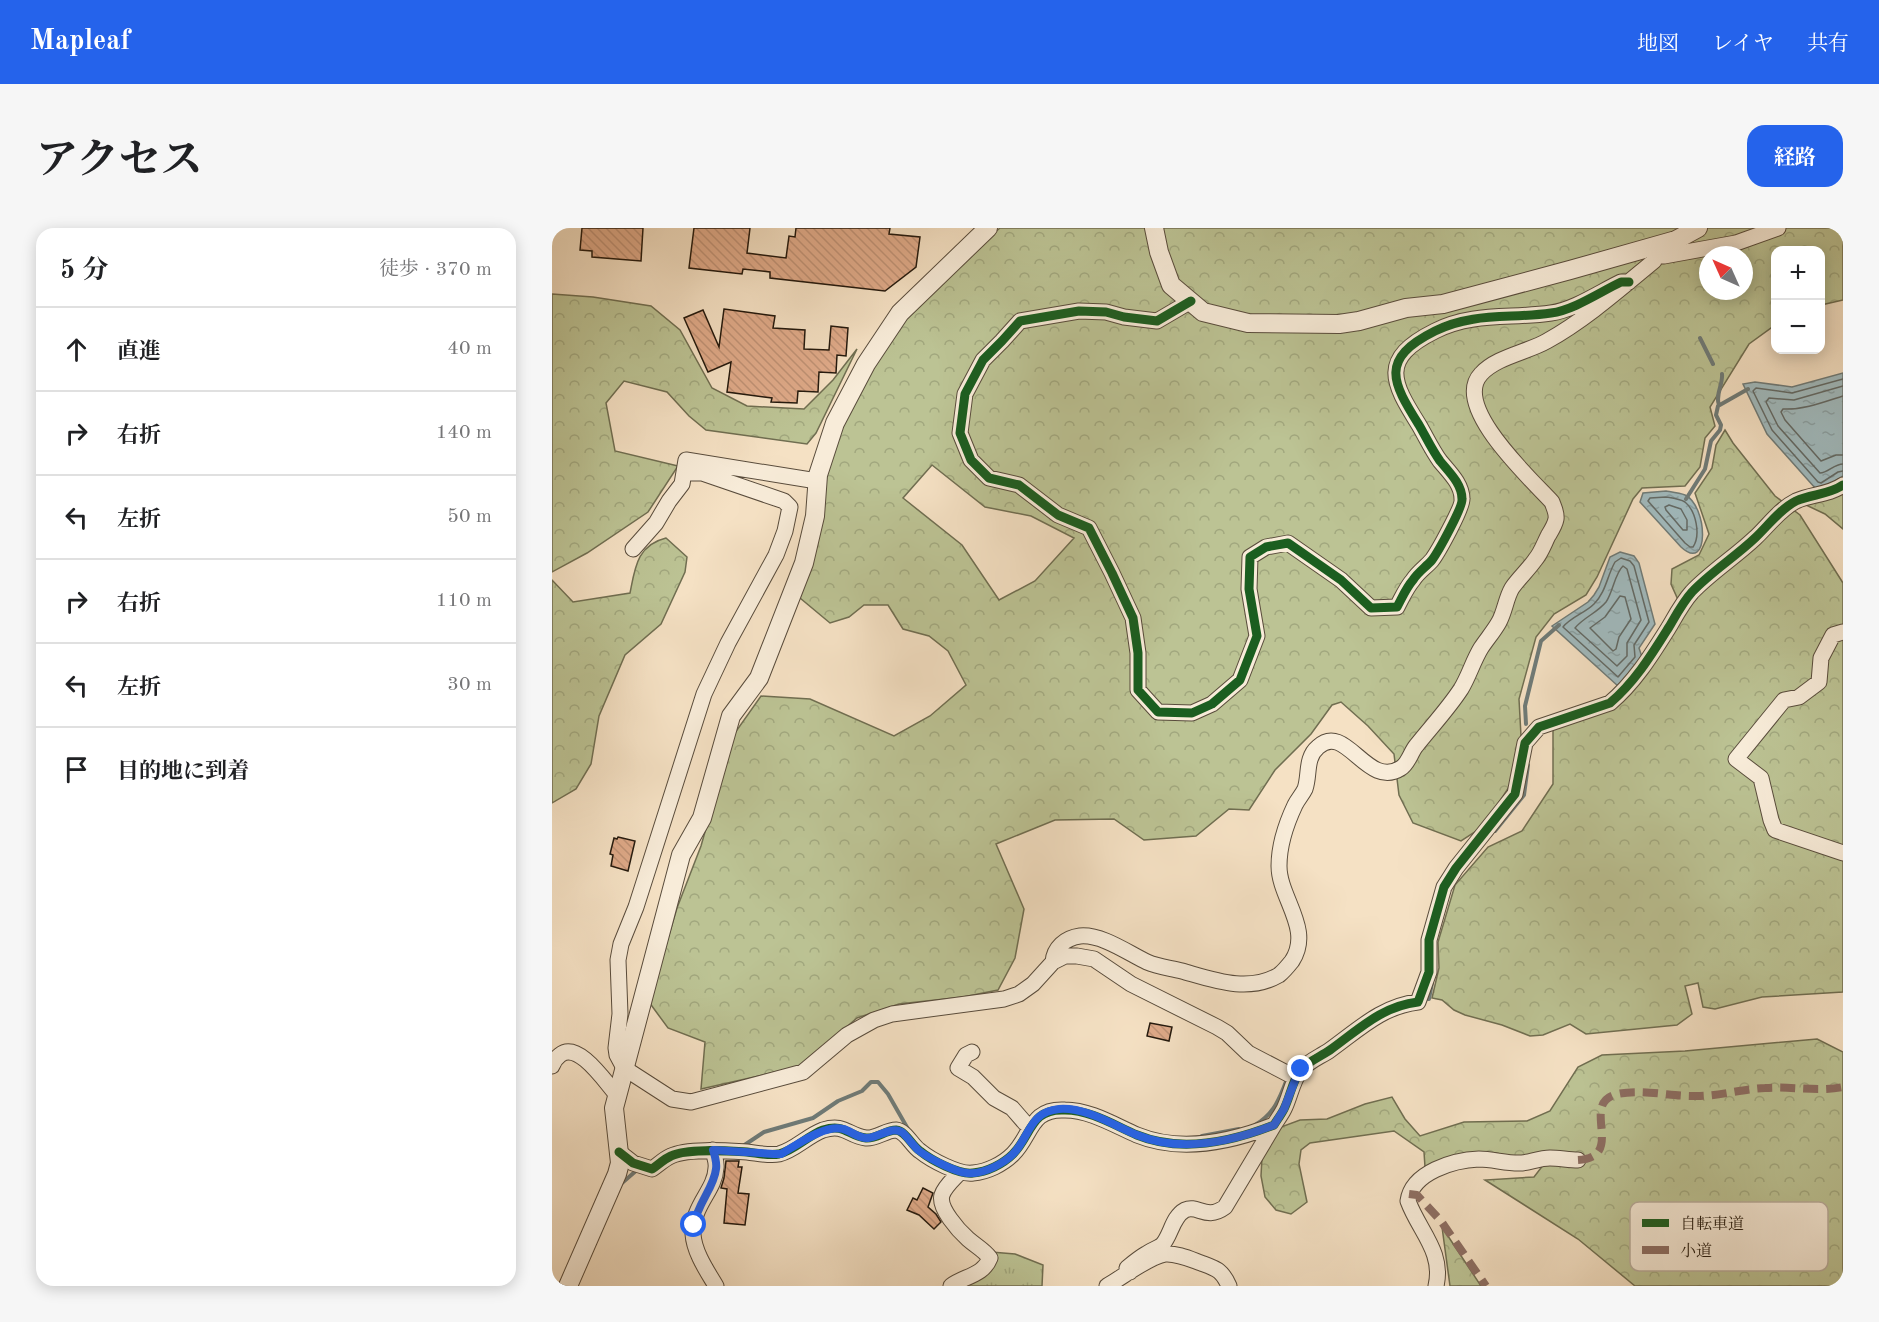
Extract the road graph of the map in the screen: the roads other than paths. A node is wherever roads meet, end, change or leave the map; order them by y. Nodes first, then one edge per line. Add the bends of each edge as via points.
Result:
1 (988, 228) edge
2 (1154, 228) edge
3 (1698, 228) edge
4 (1778, 228) edge
5 (1654, 251) junction
6 (1629, 282) junction
7 (1191, 301) junction
8 (684, 473) junction
9 (817, 481) junction
10 (1843, 484) edge
11 (633, 549) dead end
12 (1843, 632) edge
13 (1843, 853) edge
14 (1053, 962) junction
15 (972, 1052) dead end
16 (553, 1062) edge
17 (624, 1068) junction
18 (1292, 1076) junction
19 (617, 1095) junction
20 (1027, 1125) junction
21 (1274, 1125) junction
22 (713, 1150) junction
23 (619, 1152) junction
24 (1578, 1160) dead end
25 (960, 1172) junction
26 (1130, 1272) junction
27 (568, 1286) edge
28 (716, 1286) edge
29 (951, 1286) edge
30 (1107, 1286) edge
31 (1229, 1286) edge
32 (1436, 1286) edge

1 - 9 street via 900,313 866,364 835,423
2 - 7 street via 1171,285
3 - 5 street
4 - 5 street via 1736,243 1664,256
5 - 6 street via 1654,261
5 - 7 street via 1443,304 1406,308 1339,324 1248,323 1203,312
6 - 7 street via 1552,313 1468,319 1436,331 1405,351 1395,368 1397,386 1461,490 1463,502 1432,559 1412,580 1397,607 1371,608 1341,580 1288,543 1266,547 1250,557 1249,589 1257,636 1240,680 1212,704 1191,713 1158,712 1138,690 1133,618 1089,528 1058,515 1019,485 990,478 971,460 960,433 965,394 983,360 1020,321 1079,311 1157,321
6 - 14 street via 1562,332 1496,364 1476,380 1475,399 1489,432 1552,502 1556,520 1536,559 1510,593 1501,620 1460,690 1401,768 1377,770 1339,742 1326,741 1314,750 1306,787 1288,822 1279,863 1299,939 1288,966 1281,974 1258,983 1230,983 1149,963 1119,947 1080,936 1059,946
8 - 9 street via 686,460
8 - 11 street via 682,484 656,523
8 - 17 street via 702,473 784,501 790,507 776,555 704,694 621,944 616,1048
9 - 17 street via 815,516 804,563 759,678 730,716 702,818 681,855
10 - 18 street via 1796,501 1706,578 1690,594 1645,666 1620,695 1610,703 1539,727 1532,733 1525,743 1515,794 1443,887 1429,940 1429,972 1418,1002 1383,1012
12 - 13 street via 1833,635 1821,658 1820,682 1799,698 1784,700 1736,759 1761,778 1775,830
14 - 17 street via 1019,994 892,1014 847,1035 803,1072 691,1102 672,1099
14 - 18 street via 1065,956 1094,959 1136,987 1217,1027 1248,1053
15 - 20 street via 958,1068 1012,1108
16 - 19 street via 565,1051 574,1051 591,1064
17 - 19 street
18 - 21 street via 1284,1109
19 - 23 street via 614,1108
20 - 21 street via 1043,1114 1068,1110 1083,1112 1153,1141 1186,1145 1219,1141
20 - 25 street via 1013,1154 1002,1162 978,1173
21 - 26 street via 1225,1207 1217,1213 1185,1210 1162,1245 1127,1268
22 - 23 street via 676,1155 652,1169
22 - 25 street via 781,1154 825,1130 842,1128 863,1138 896,1130 920,1152
22 - 28 street via 715,1177 696,1213 693,1237
23 - 27 street via 617,1174
24 - 32 street via 1471,1160 1430,1172 1418,1180 1408,1201 1438,1261
25 - 29 street via 941,1200 954,1224 990,1258 980,1272
26 - 30 street
26 - 31 street via 1155,1257 1176,1255 1216,1268

